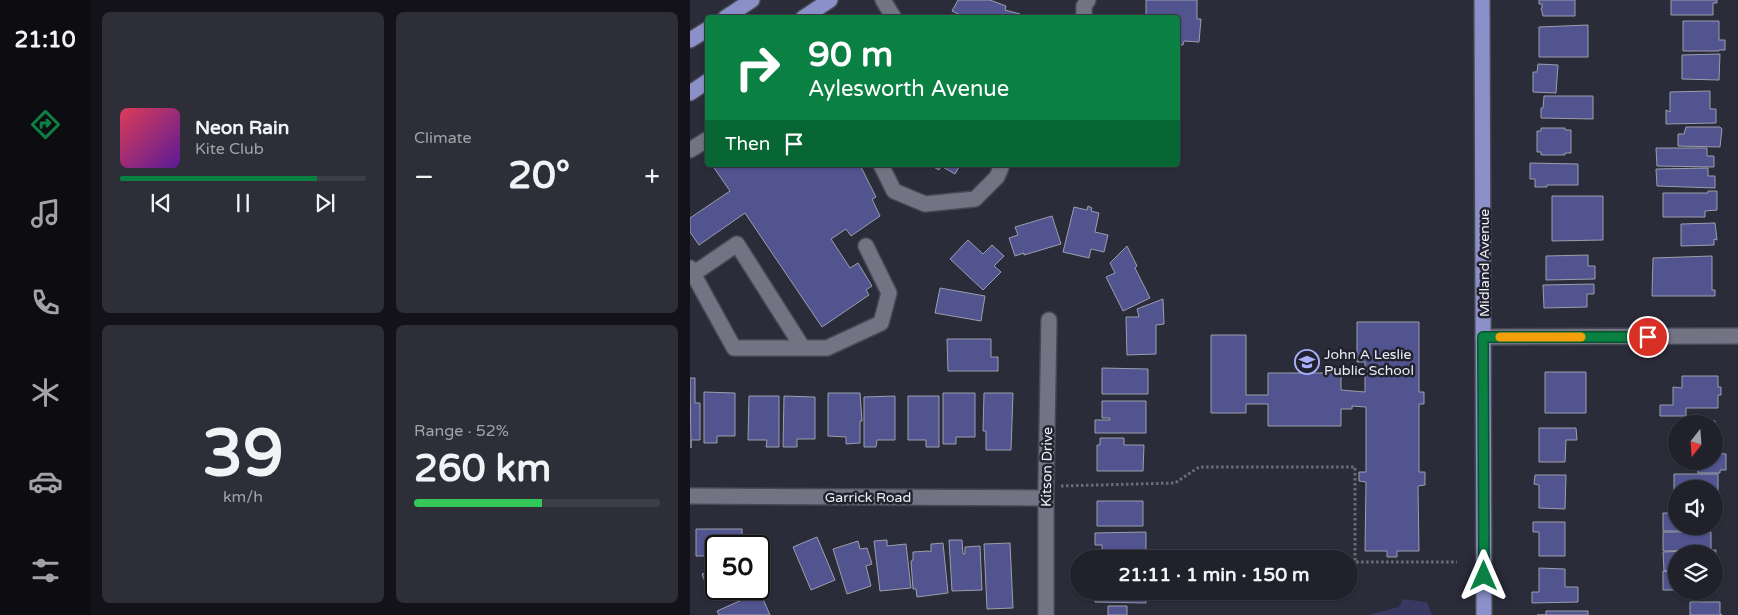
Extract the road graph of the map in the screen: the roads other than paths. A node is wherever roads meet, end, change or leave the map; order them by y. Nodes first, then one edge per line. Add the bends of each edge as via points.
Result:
1 (752, 0) edge
2 (830, 0) edge
3 (883, 0) edge
4 (1088, 0) edge
5 (1482, 0) edge
6 (730, 15) edge
7 (808, 15) edge
8 (892, 15) edge
9 (1084, 15) edge
10 (705, 31) edge
11 (690, 40) edge
12 (705, 83) edge
13 (690, 93) edge
14 (705, 141) edge
15 (690, 150) edge
16 (883, 167) edge
17 (1001, 167) edge
18 (866, 246) dead end
19 (692, 271) edge
20 (1049, 320) dead end
21 (1738, 336) edge
22 (1483, 337) junction
23 (804, 348) junction
24 (690, 496) edge
25 (1046, 498) junction
26 (1046, 615) edge
27 (1484, 615) edge

1 - 6 main road
2 - 7 main road
3 - 8 street
4 - 9 street
5 - 22 main road, Midland Avenue
10 - 11 main road
12 - 13 main road
14 - 15 street
16 - 17 street via 894,191 925,204 975,199 997,177
18 - 23 street via 889,293 881,323 827,348
19 - 23 street via 734,348
19 - 23 street via 737,244
20 - 25 street, Kitson Drive
21 - 22 street
22 - 27 main road, Midland Avenue
24 - 25 street, Garrick Road
25 - 26 street, Kitson Drive

